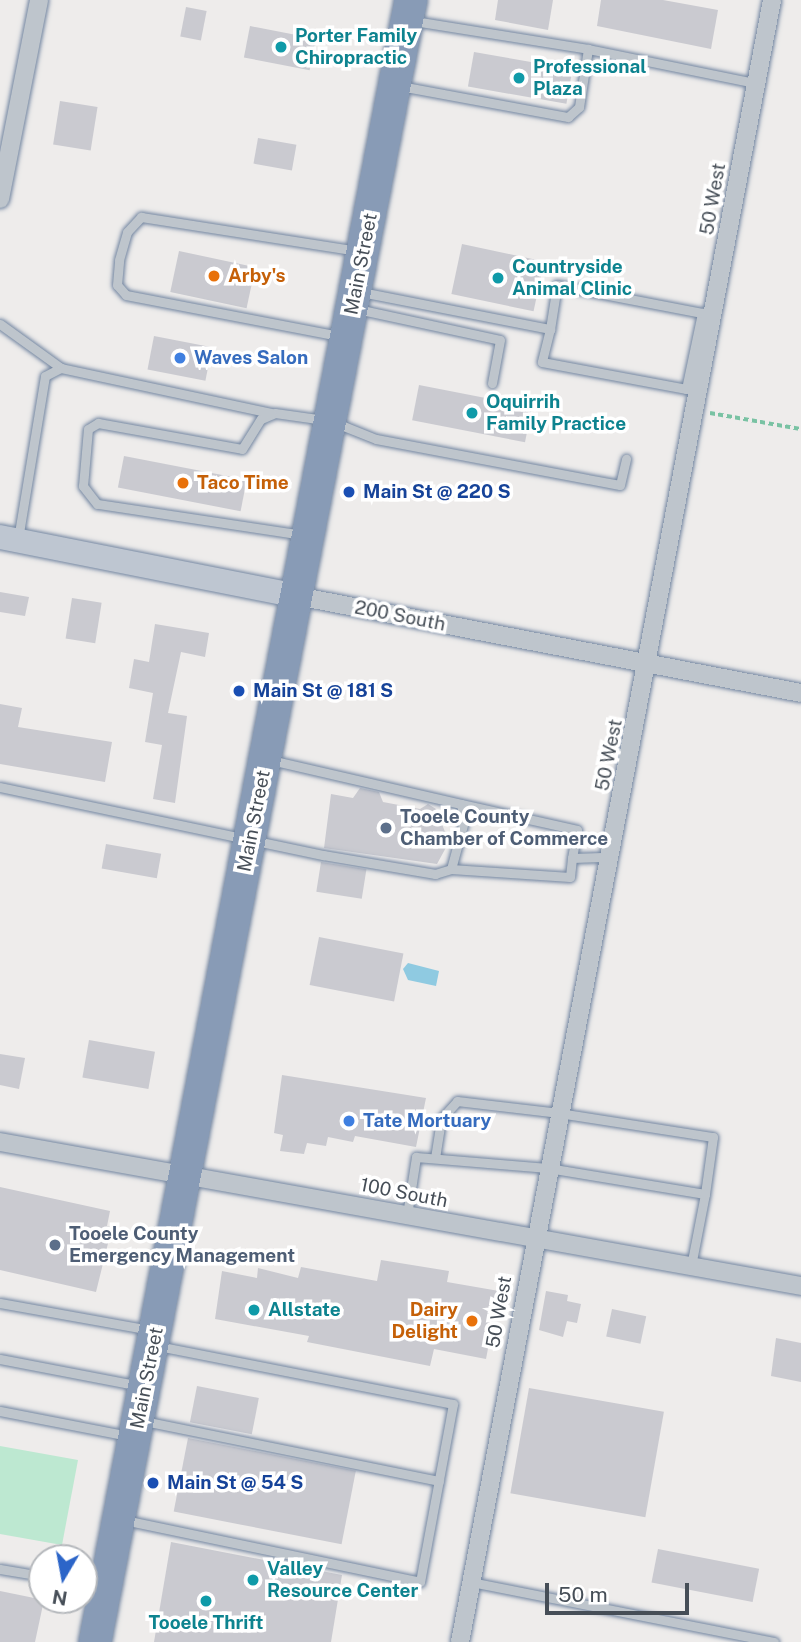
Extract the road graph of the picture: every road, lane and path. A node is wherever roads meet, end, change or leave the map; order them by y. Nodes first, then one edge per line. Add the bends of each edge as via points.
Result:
1 (38, 0) edge
2 (772, 0) edge
3 (410, 10) edge
4 (588, 49) junction
5 (755, 83) junction
6 (395, 85) junction
7 (0, 199) edge
8 (363, 252) junction
9 (352, 312) junction
10 (0, 324) edge
11 (550, 330) junction
12 (61, 368) junction
13 (492, 383) dead end
14 (697, 411) junction
15 (271, 413) junction
16 (331, 421) junction
17 (801, 429) edge
18 (626, 459) dead end
19 (308, 536) junction
20 (9, 539) edge
21 (297, 596) junction
22 (649, 663) junction
23 (801, 693) edge
24 (266, 759) junction
25 (0, 787) edge
26 (461, 804) junction
27 (250, 839) junction
28 (610, 857) junction
29 (572, 858) junction
30 (451, 869) junction
31 (559, 1113) junction
32 (0, 1142) edge
33 (435, 1158) junction
34 (548, 1168) junction
35 (186, 1173) junction
36 (705, 1194) junction
37 (407, 1215) junction
38 (534, 1239) junction
39 (691, 1266) junction
40 (801, 1286) edge
41 (0, 1303) edge
42 (154, 1338) junction
43 (0, 1359) edge
44 (145, 1387) junction
45 (0, 1411) edge
46 (137, 1428) junction
47 (439, 1481) junction
48 (120, 1519) junction
49 (0, 1569) edge
50 (28, 1574) edge
51 (471, 1581) junction
52 (95, 1642) edge
53 (460, 1642) edge
54 (774, 1642) edge

1 - 7 street
2 - 5 street, 50 West
3 - 4 lane
3 - 6 highway, Main Street
4 - 5 lane
4 - 6 lane via 579,107 568,117
5 - 14 street, 50 West
6 - 8 highway, Main Street
8 - 9 highway, Main Street
8 - 9 lane via 141,217 127,232 119,260 117,285 126,295 145,302
9 - 11 lane
9 - 13 lane via 500,340
9 - 16 highway, Main Street
10 - 12 lane
11 - 11 lane via 541,362 686,389 702,313 557,285
12 - 15 lane
12 - 20 lane via 45,376
14 - 17 path
14 - 22 street, 50 West
15 - 16 lane
15 - 19 lane via 261,419 242,449 98,423 88,429 83,486 97,503
16 - 18 lane via 376,439 620,485
16 - 19 highway, Main Street
19 - 21 highway, Main Street
20 - 21 street, 200 South
21 - 22 street, 200 South
21 - 24 highway, Main Street
22 - 23 street, 200 South
22 - 28 street, 50 West
24 - 26 lane
24 - 27 highway, Main Street
25 - 27 lane
26 - 29 lane via 577,830
26 - 30 lane via 464,821
27 - 30 lane via 435,874
27 - 35 highway, Main Street
28 - 29 lane
28 - 31 street, 50 West
29 - 30 lane via 570,877
31 - 33 lane via 457,1101 441,1119
31 - 34 street, 50 West
31 - 36 lane via 713,1137
32 - 35 street, 100 South
33 - 34 lane
33 - 37 lane via 416,1157
34 - 36 lane
34 - 38 street, 50 West
35 - 37 street, 100 South
35 - 42 highway, Main Street
36 - 39 lane
37 - 38 street, 100 South
38 - 39 street, 100 South
38 - 51 street, 50 West
39 - 40 street, 100 South
41 - 42 lane
42 - 44 highway, Main Street
42 - 47 lane via 453,1404
43 - 44 lane
44 - 46 highway, Main Street
45 - 46 lane
46 - 47 lane
46 - 48 highway, Main Street
47 - 48 lane via 420,1582
48 - 52 highway, Main Street via 101,1586
49 - 50 lane
51 - 53 street, 50 West
51 - 54 lane

